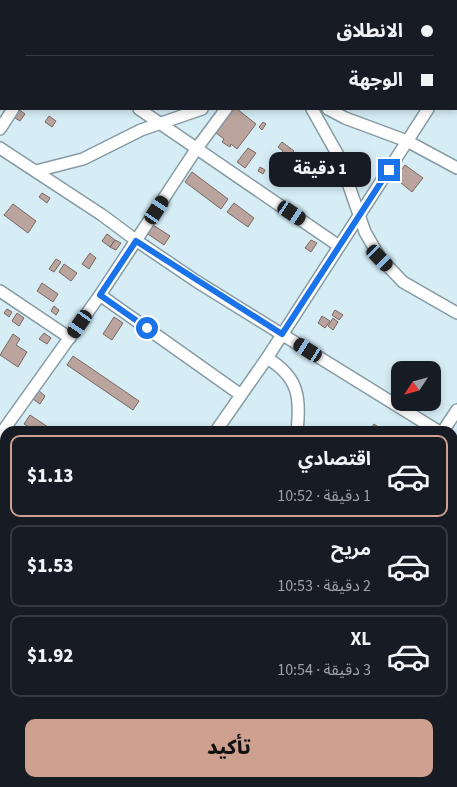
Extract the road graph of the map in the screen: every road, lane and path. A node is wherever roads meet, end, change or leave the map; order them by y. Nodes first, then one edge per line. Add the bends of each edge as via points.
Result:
1 (12, 110) edge
2 (140, 110) edge
3 (199, 110) edge
4 (225, 110) edge
5 (313, 110) edge
6 (330, 110) edge
7 (427, 110) edge
8 (159, 123) junction
9 (0, 129) edge
10 (407, 141) junction
11 (0, 148) edge
12 (197, 148) junction
13 (457, 168) edge
14 (36, 171) junction
15 (359, 216) junction
16 (136, 241) junction
17 (339, 246) junction
18 (0, 291) edge
19 (100, 295) junction
20 (457, 313) edge
21 (282, 334) junction
22 (70, 338) junction
23 (267, 358) junction
24 (241, 395) junction
25 (457, 410) edge
26 (6, 426) edge
27 (219, 426) edge
28 (297, 426) edge
29 (430, 426) edge
30 (446, 426) edge

1 - 9 street
2 - 8 street
3 - 8 street
4 - 12 street
5 - 15 street via 339,157
6 - 10 street
7 - 10 street
8 - 12 street
8 - 14 street via 83,159
10 - 13 street
10 - 15 street
11 - 14 street
12 - 16 street
12 - 17 street
14 - 16 street
15 - 17 street
15 - 20 street via 380,258 398,277
16 - 19 street
16 - 21 street
17 - 21 street
18 - 22 street
19 - 22 street
19 - 24 street
21 - 23 street
21 - 29 street
22 - 26 street
23 - 24 street
23 - 28 street via 288,374 296,390
24 - 27 street
25 - 30 street

